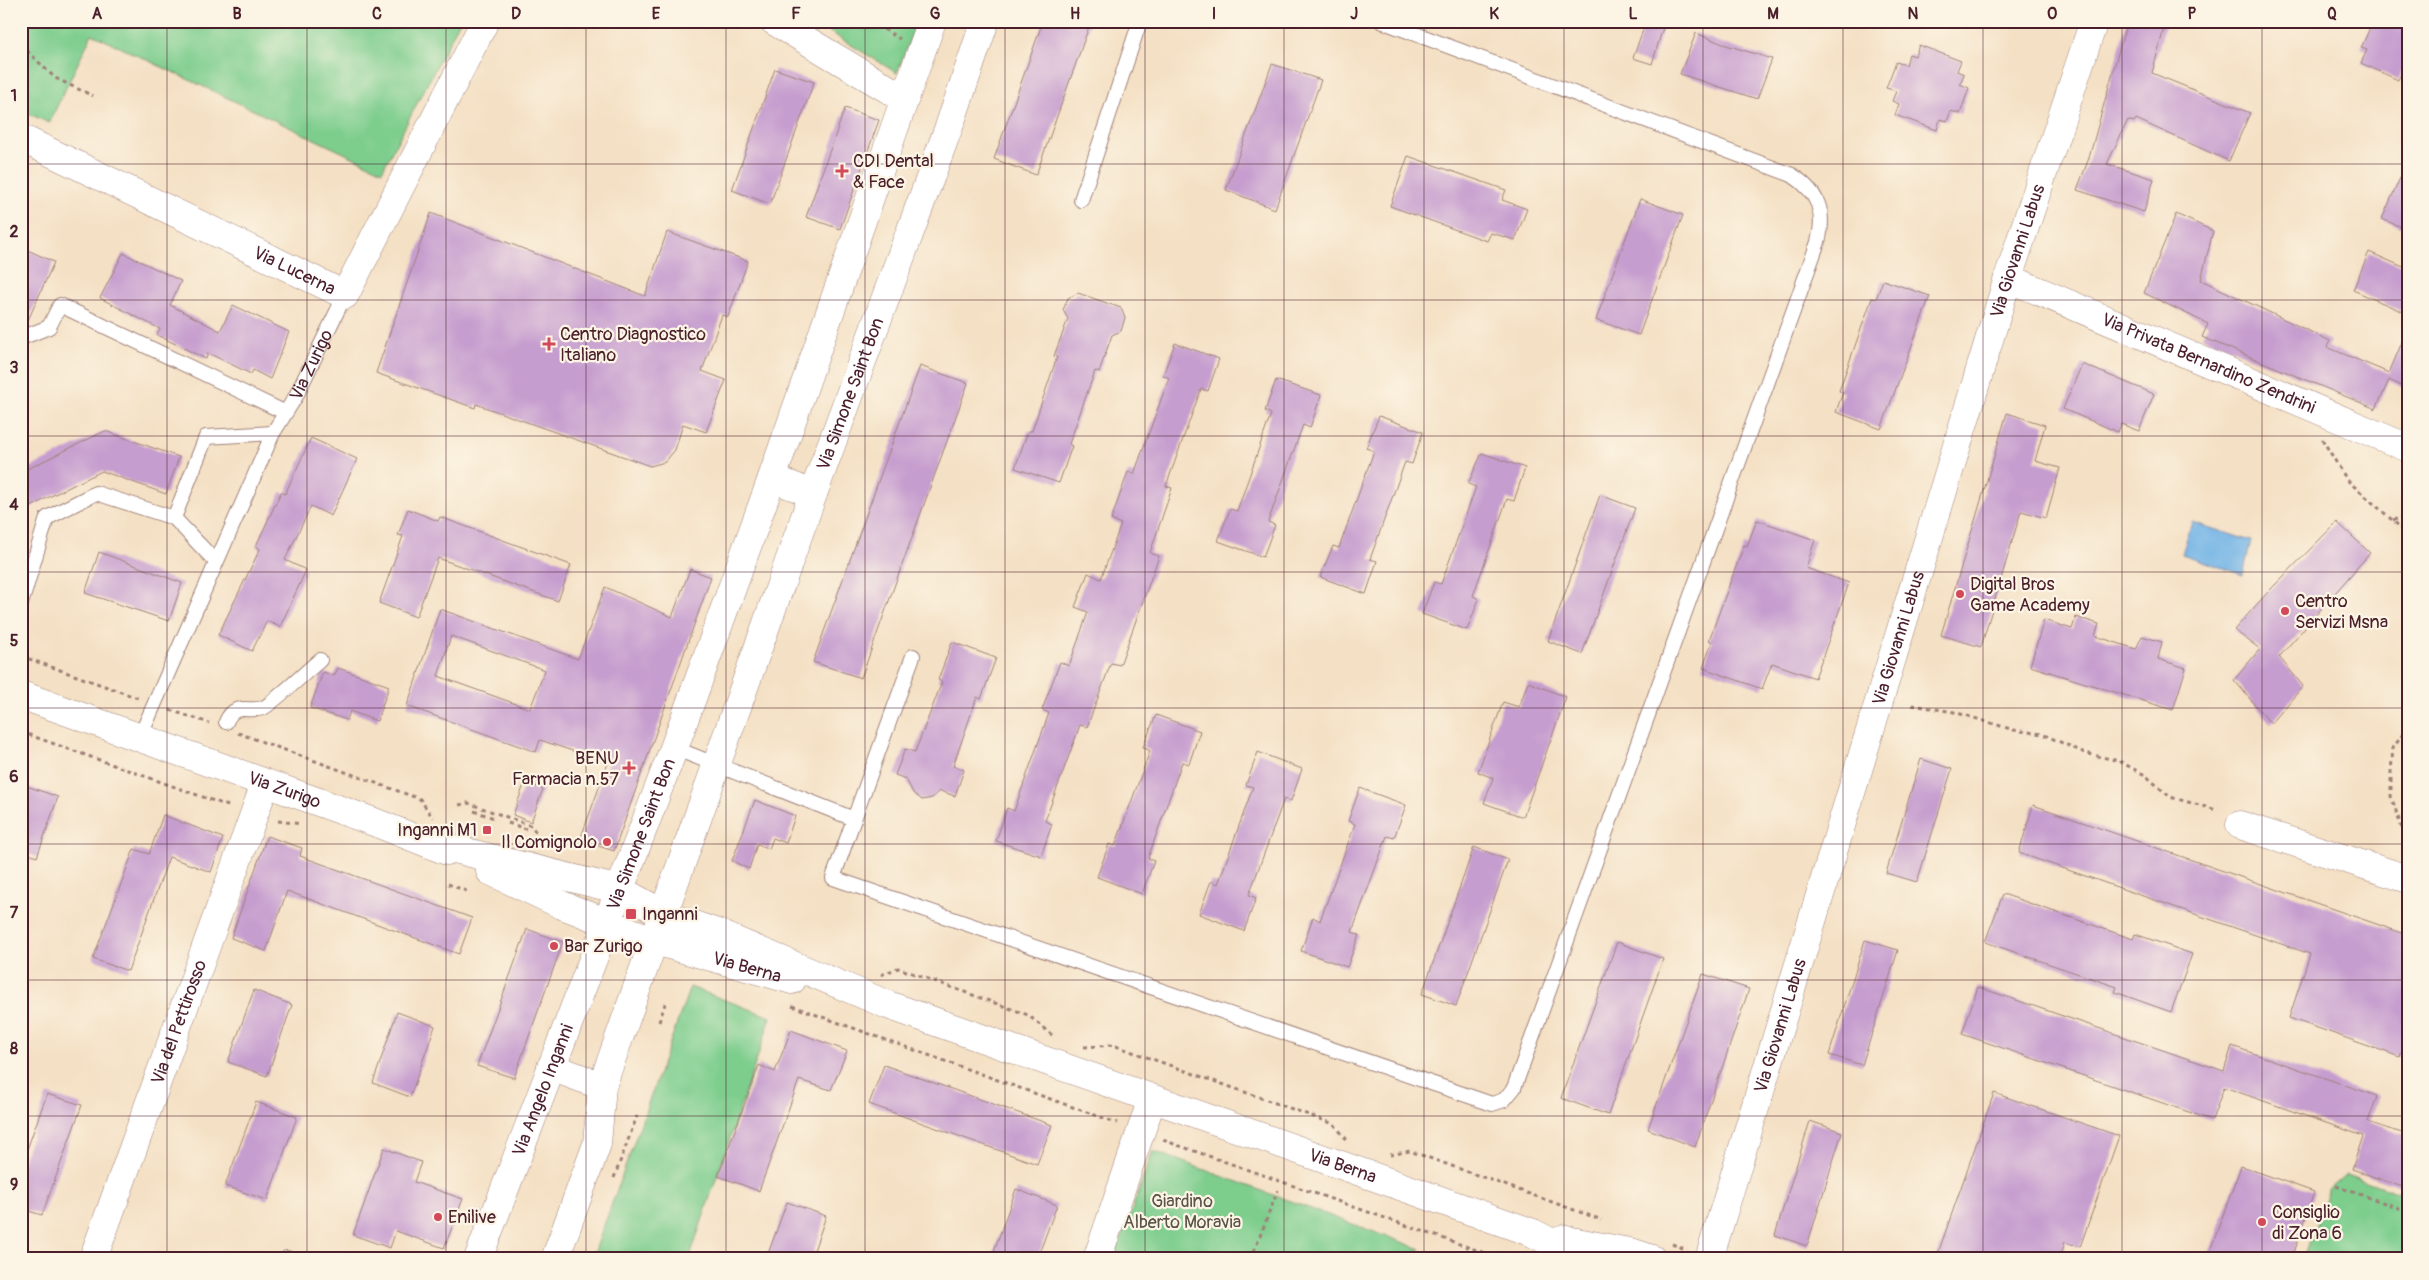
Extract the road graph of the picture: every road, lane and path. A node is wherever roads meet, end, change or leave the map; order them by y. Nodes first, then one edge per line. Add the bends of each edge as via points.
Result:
1 (485, 21) edge
2 (774, 21) edge
3 (870, 21) edge
4 (932, 21) edge
5 (985, 21) edge
6 (1140, 21) edge
7 (1381, 21) edge
8 (2094, 21) edge
9 (21, 45) edge
10 (921, 51) junction
11 (93, 96) dead end
12 (903, 98) junction
13 (21, 138) edge
14 (1081, 200) dead end
15 (2008, 278) junction
16 (345, 295) junction
17 (21, 338) edge
18 (284, 412) junction
19 (273, 433) junction
20 (2319, 435) dead end
21 (2408, 448) edge
22 (772, 478) junction
23 (813, 494) junction
24 (2408, 516) edge
25 (174, 518) junction
26 (2393, 520) junction
27 (2408, 534) edge
28 (216, 562) junction
29 (21, 604) edge
30 (21, 656) edge
31 (913, 656) dead end
32 (320, 660) dead end
33 (21, 695) edge
34 (154, 704) junction
35 (1912, 705) dead end
36 (226, 727) junction
37 (2408, 727) edge
38 (21, 732) edge
39 (140, 737) junction
40 (674, 748) junction
41 (717, 766) junction
42 (266, 784) junction
43 (459, 805) dead end
44 (241, 810) dead end
45 (2218, 810) dead end
46 (474, 811) dead end
47 (494, 818) dead end
48 (854, 819) junction
49 (508, 823) dead end
50 (2240, 825) dead end
51 (526, 829) dead end
52 (536, 833) dead end
53 (2408, 836) edge
54 (442, 846) junction
55 (2408, 879) edge
56 (448, 884) dead end
57 (620, 890) junction
58 (469, 892) dead end
59 (664, 915) junction
60 (608, 921) junction
61 (655, 940) junction
62 (848, 988) junction
63 (666, 1001) dead end
64 (790, 1006) dead end
65 (888, 1006) junction
66 (659, 1022) dead end
67 (1058, 1040) dead end
68 (1080, 1047) dead end
69 (551, 1067) junction
70 (602, 1086) junction
71 (1152, 1098) junction
72 (637, 1116) dead end
73 (1122, 1125) dead end
74 (1155, 1137) dead end
75 (1352, 1146) dead end
76 (1382, 1157) dead end
77 (614, 1178) dead end
78 (2336, 1186) dead end
79 (1278, 1190) dead end
80 (2408, 1211) edge
81 (1607, 1222) dead end
82 (1533, 1233) junction
83 (1682, 1248) dead end
84 (1658, 1250) edge
85 (482, 1256) edge
86 (93, 1259) edge
87 (555, 1259) edge
88 (1096, 1259) edge
89 (1251, 1259) edge
90 (1502, 1259) edge
91 (1582, 1259) edge
92 (1709, 1259) edge

1 - 16 street, Via Lucerna
2 - 12 street
3 - 10 path
4 - 10 street, Via Simone Saint Bon
5 - 23 street, Via Simone Saint Bon via 944,143
6 - 14 lane
7 - 48 lane via 1792,175 1806,184 1820,209 1822,224 1514,1088 1504,1100 1492,1104 832,878
8 - 15 street, Via Giovanni Labus
9 - 11 path via 55,78
10 - 12 street, Via Simone Saint Bon
12 - 22 street, Via Simone Saint Bon
13 - 16 street, Via Lucerna
15 - 21 street, Via Privata Bernardino Zendrini
15 - 92 street, Via Giovanni Labus
16 - 18 lane, Via Zurigo via 296,396
17 - 18 lane via 49,327 60,305
18 - 19 lane, Via Zurigo
19 - 25 lane via 206,437
19 - 28 lane, Via Zurigo
20 - 26 path via 2346,480
22 - 23 street
22 - 40 street, Via Simone Saint Bon
23 - 41 street, Via Simone Saint Bon
24 - 26 path
25 - 28 lane
25 - 29 lane via 97,493 50,515 44,523
26 - 27 path
28 - 34 lane, Via Zurigo
30 - 34 path
31 - 48 lane
32 - 36 lane via 264,708 240,709 229,714
33 - 39 street, Via Zurigo
34 - 36 path
34 - 39 lane, Via Zurigo
35 - 45 path via 2042,734 2086,753 2119,761 2145,775 2170,797
36 - 54 path via 420,799
37 - 53 path via 2393,748 2390,772 2391,796 2401,826
38 - 44 path
39 - 42 street, Via Zurigo
40 - 41 lane, Via Simone Saint Bon
40 - 57 street, Via Simone Saint Bon
41 - 48 lane
41 - 59 street, Via Simone Saint Bon
42 - 54 street, Via Zurigo
42 - 86 street, Via del Pettirosso
43 - 52 path via 468,803 514,819 532,826
46 - 47 path
49 - 51 path
50 - 55 street
54 - 57 street, Via Zurigo
54 - 60 street, Via Zurigo via 562,905
56 - 58 path
57 - 59 street, Via Berna
57 - 60 street, Via Simone Saint Bon
59 - 61 street, Via Simone Saint Bon
59 - 62 street, Via Berna via 717,933
60 - 61 street, Via Berna
60 - 69 street, Via Angelo Inganni
61 - 65 street, Via Berna
61 - 70 street
62 - 65 street, Via Berna
62 - 67 path via 898,968 1028,1015
63 - 66 path
64 - 73 path
65 - 71 street, Via Berna
68 - 75 path via 1113,1045 1334,1124
69 - 70 street
69 - 85 street, Via Angelo Inganni
70 - 87 street via 597,1144
71 - 82 street, Via Berna
71 - 88 street
72 - 77 path
74 - 90 path
76 - 81 path via 1410,1152
78 - 80 path
79 - 89 path
82 - 84 street, Via Berna via 1634,1253
82 - 91 street, Via Berna
83 - 84 path

